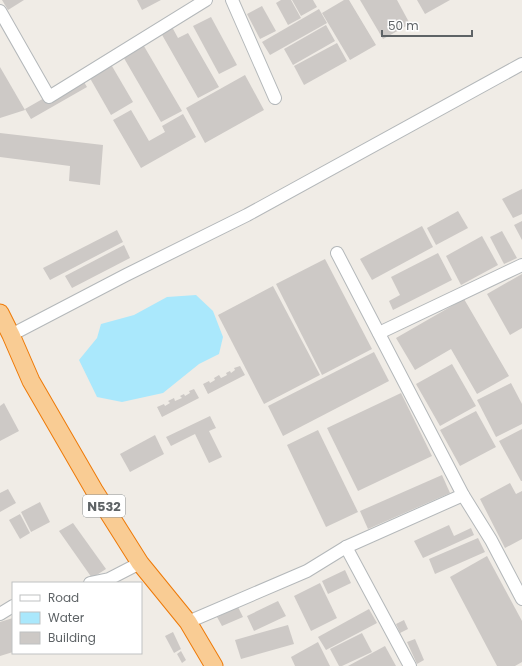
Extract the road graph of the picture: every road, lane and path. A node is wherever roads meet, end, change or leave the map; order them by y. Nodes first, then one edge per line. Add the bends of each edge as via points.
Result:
1 (206, 0) edge
2 (232, 0) edge
3 (0, 11) edge
4 (522, 64) edge
5 (275, 98) dead end
6 (337, 254) dead end
7 (522, 265) edge
8 (0, 313) edge
9 (379, 333) junction
10 (11, 335) junction
11 (462, 495) junction
12 (346, 547) junction
13 (140, 563) junction
14 (95, 582) edge
15 (522, 599) edge
16 (12, 607) edge
17 (0, 614) edge
18 (188, 622) junction
19 (214, 666) edge
20 (410, 666) edge

1 - 3 street via 49,97
2 - 5 street
4 - 10 street via 247,215
6 - 9 street
7 - 9 street
8 - 10 highway, N532
9 - 11 street
10 - 13 highway, N532 via 62,436
11 - 12 street
11 - 15 street via 491,540
12 - 18 street via 307,571
12 - 20 street
13 - 14 street via 109,579
13 - 18 highway, N532
16 - 17 street
18 - 19 highway, N532

